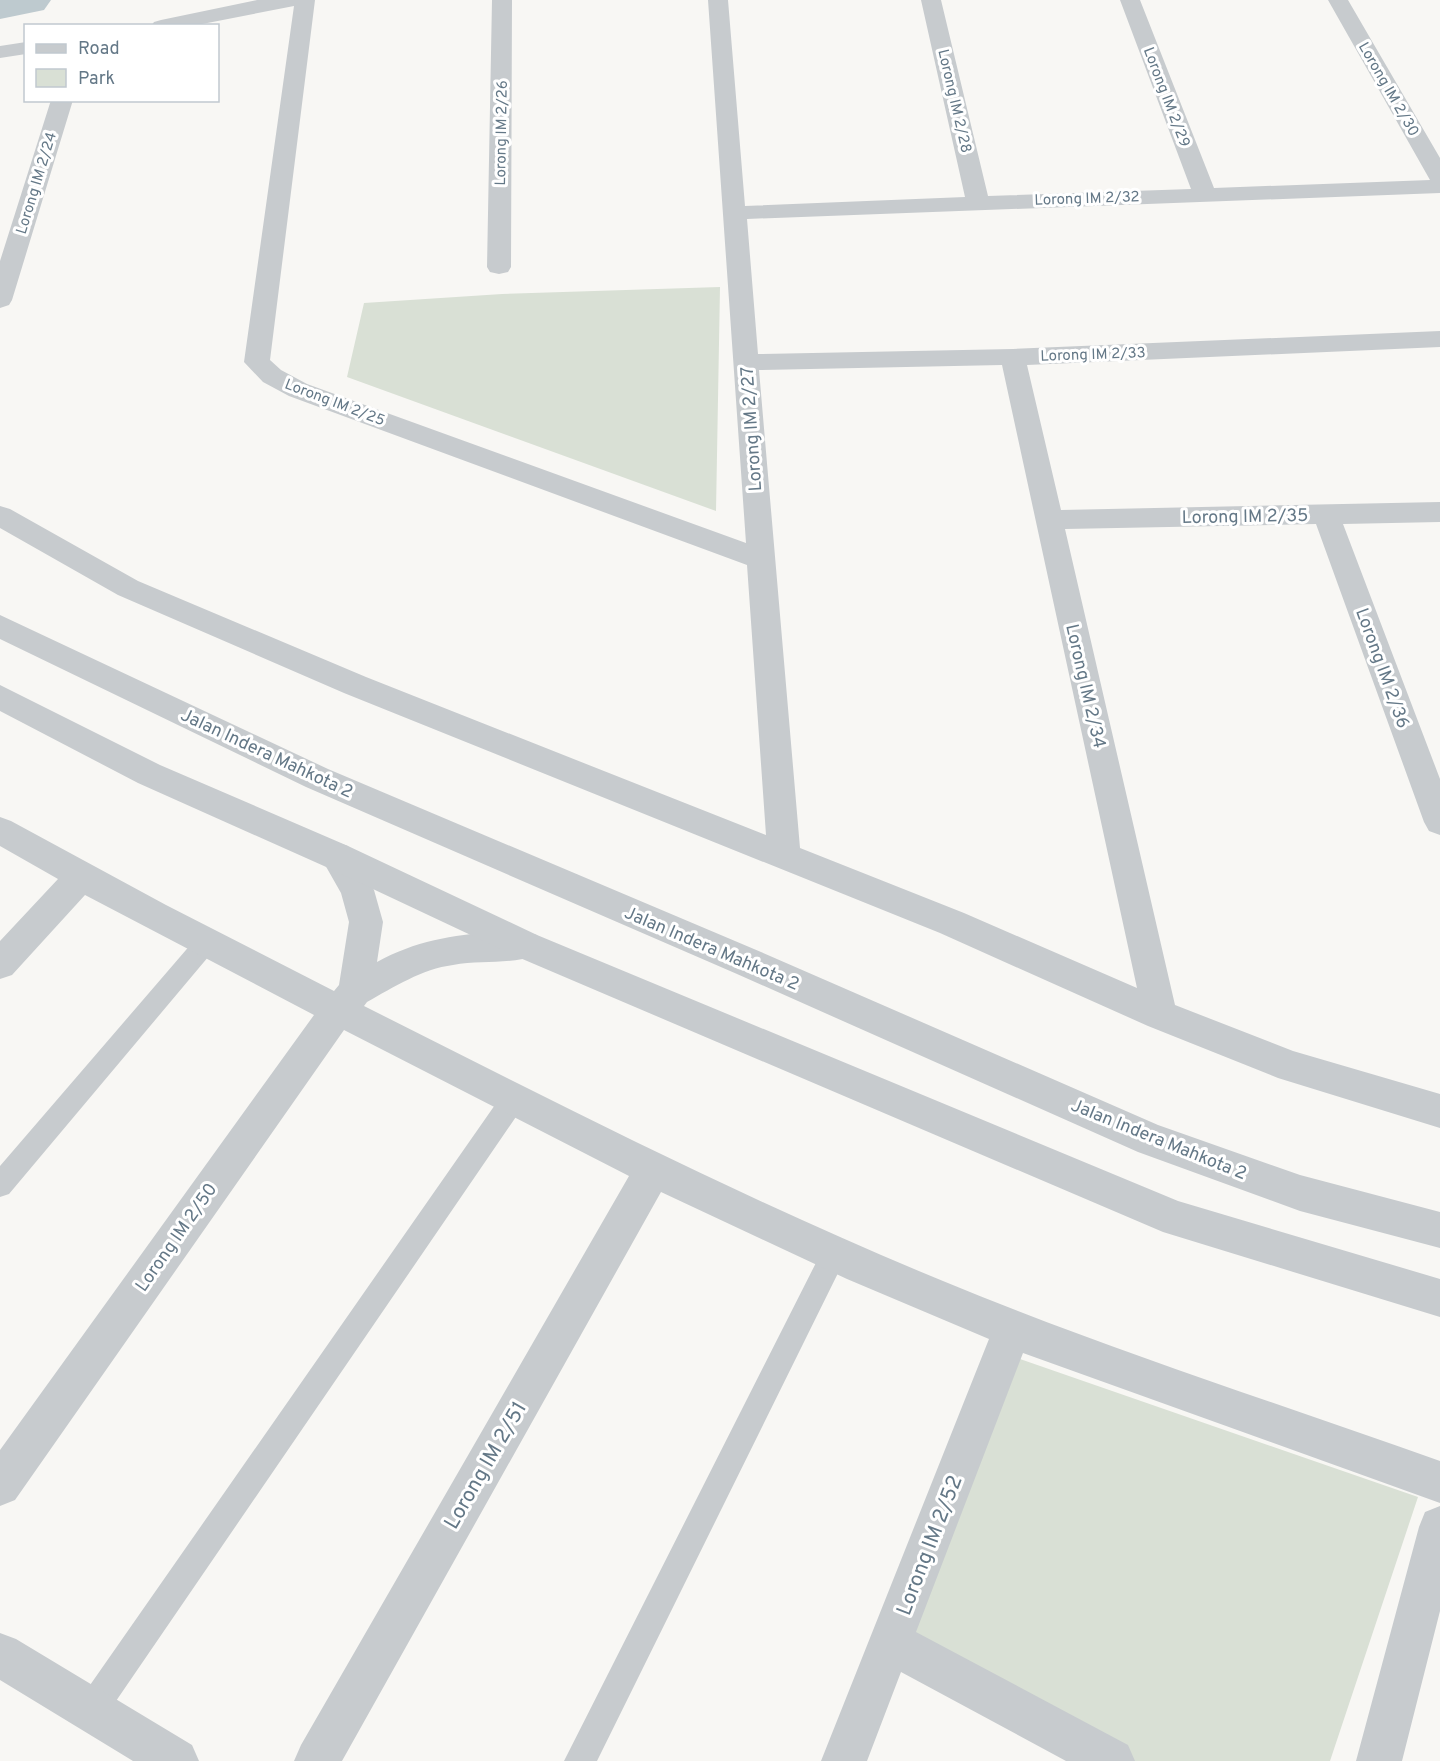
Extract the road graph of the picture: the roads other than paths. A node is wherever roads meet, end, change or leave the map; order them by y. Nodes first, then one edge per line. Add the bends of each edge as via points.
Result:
1 (295, 0) edge
2 (305, 0) edge
3 (502, 0) edge
4 (718, 0) edge
5 (931, 0) edge
6 (1130, 0) edge
7 (1338, 0) edge
8 (171, 24) edge
9 (24, 48) edge
10 (0, 52) edge
11 (61, 102) edge
12 (1440, 178) edge
13 (1440, 186) edge
14 (1205, 194) junction
15 (978, 202) junction
16 (734, 213) junction
17 (499, 267) dead end
18 (0, 300) edge
19 (1440, 339) edge
20 (1013, 357) junction
21 (746, 362) junction
22 (1440, 512) edge
23 (1326, 514) junction
24 (0, 516) edge
25 (1049, 520) junction
26 (761, 559) junction
27 (0, 626) edge
28 (0, 697) edge
29 (1440, 822) edge
30 (0, 830) edge
31 (336, 856) junction
32 (784, 857) junction
33 (81, 877) junction
34 (206, 943) junction
35 (525, 945) junction
36 (0, 964) edge
37 (347, 1001) junction
38 (1160, 1015) junction
39 (513, 1100) junction
40 (1440, 1111) edge
41 (653, 1170) junction
42 (0, 1185) edge
43 (1440, 1230) edge
44 (834, 1254) junction
45 (1440, 1298) edge
46 (1013, 1328) junction
47 (1440, 1482) edge
48 (0, 1485) edge
49 (1440, 1527) edge
50 (891, 1642) junction
51 (0, 1655) edge
52 (92, 1709) junction
53 (176, 1761) edge
54 (317, 1761) edge
55 (580, 1761) edge
56 (844, 1761) edge
57 (1110, 1761) edge
58 (1379, 1761) edge

1 - 8 street
2 - 26 street, Lorong IM 2/25 via 257,362 272,376 298,390
3 - 17 street, Lorong IM 2/26
4 - 16 street, Lorong IM 2/27
5 - 15 street, Lorong IM 2/28
6 - 14 street, Lorong IM 2/29
7 - 12 street, Lorong IM 2/30
9 - 10 street
11 - 18 street, Lorong IM 2/24
13 - 14 street, Lorong IM 2/32
14 - 15 street, Lorong IM 2/32
15 - 16 street, Lorong IM 2/32
16 - 21 street, Lorong IM 2/27
19 - 20 street, Lorong IM 2/33
20 - 21 street, Lorong IM 2/33
20 - 25 street, Lorong IM 2/34
21 - 26 street, Lorong IM 2/27
22 - 23 street, Lorong IM 2/35
23 - 25 street, Lorong IM 2/35
23 - 29 street, Lorong IM 2/36
24 - 32 street via 128,588 355,685
25 - 38 street, Lorong IM 2/34
26 - 32 street, Lorong IM 2/27
27 - 43 street, Jalan Indera Mahkota 2 via 317,778 1151,1140 1299,1193
28 - 31 street via 149,774
30 - 33 street
31 - 35 street
31 - 37 street via 357,890 366,922
32 - 38 street via 952,922
33 - 34 street
33 - 36 street
34 - 37 street
34 - 42 lane
35 - 37 street via 452,950 429,956 405,964
35 - 45 street via 1176,1219
37 - 39 street
37 - 48 street, Lorong IM 2/50
38 - 40 street via 1291,1067
39 - 41 street
39 - 52 lane
41 - 44 street
41 - 54 street, Lorong IM 2/51
44 - 46 street
44 - 55 lane
46 - 47 street
46 - 50 street, Lorong IM 2/52
49 - 58 street
50 - 56 street, Lorong IM 2/52
50 - 57 street
51 - 52 street
52 - 53 street

